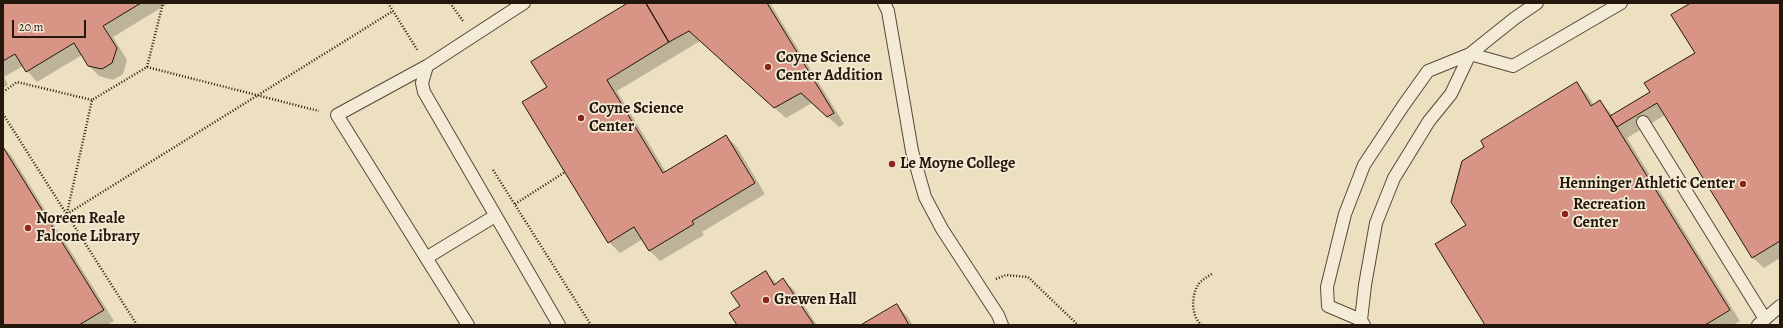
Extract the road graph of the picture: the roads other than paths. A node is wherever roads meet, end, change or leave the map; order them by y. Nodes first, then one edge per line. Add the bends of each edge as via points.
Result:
1 (524, 3) edge
2 (884, 3) edge
3 (1537, 3) edge
4 (1621, 3) edge
5 (1470, 54) junction
6 (427, 66) junction
7 (1642, 122) dead end
8 (495, 216) junction
9 (426, 258) junction
10 (1780, 306) edge
11 (1761, 322) edge
12 (1362, 323) edge
13 (468, 325) edge
14 (559, 325) edge
15 (1002, 325) edge

1 - 6 lane
2 - 15 lane via 888,11 912,151 925,197
3 - 5 lane
4 - 5 lane via 1513,66
5 - 12 lane via 1451,94 1429,121 1394,178 1376,223 1364,285
5 - 12 lane via 1428,71 1364,166 1345,214 1327,286 1328,306
6 - 8 lane via 422,83 424,92
6 - 9 lane via 337,115
7 - 11 lane
8 - 9 lane
8 - 14 lane
9 - 13 lane
10 - 11 lane

